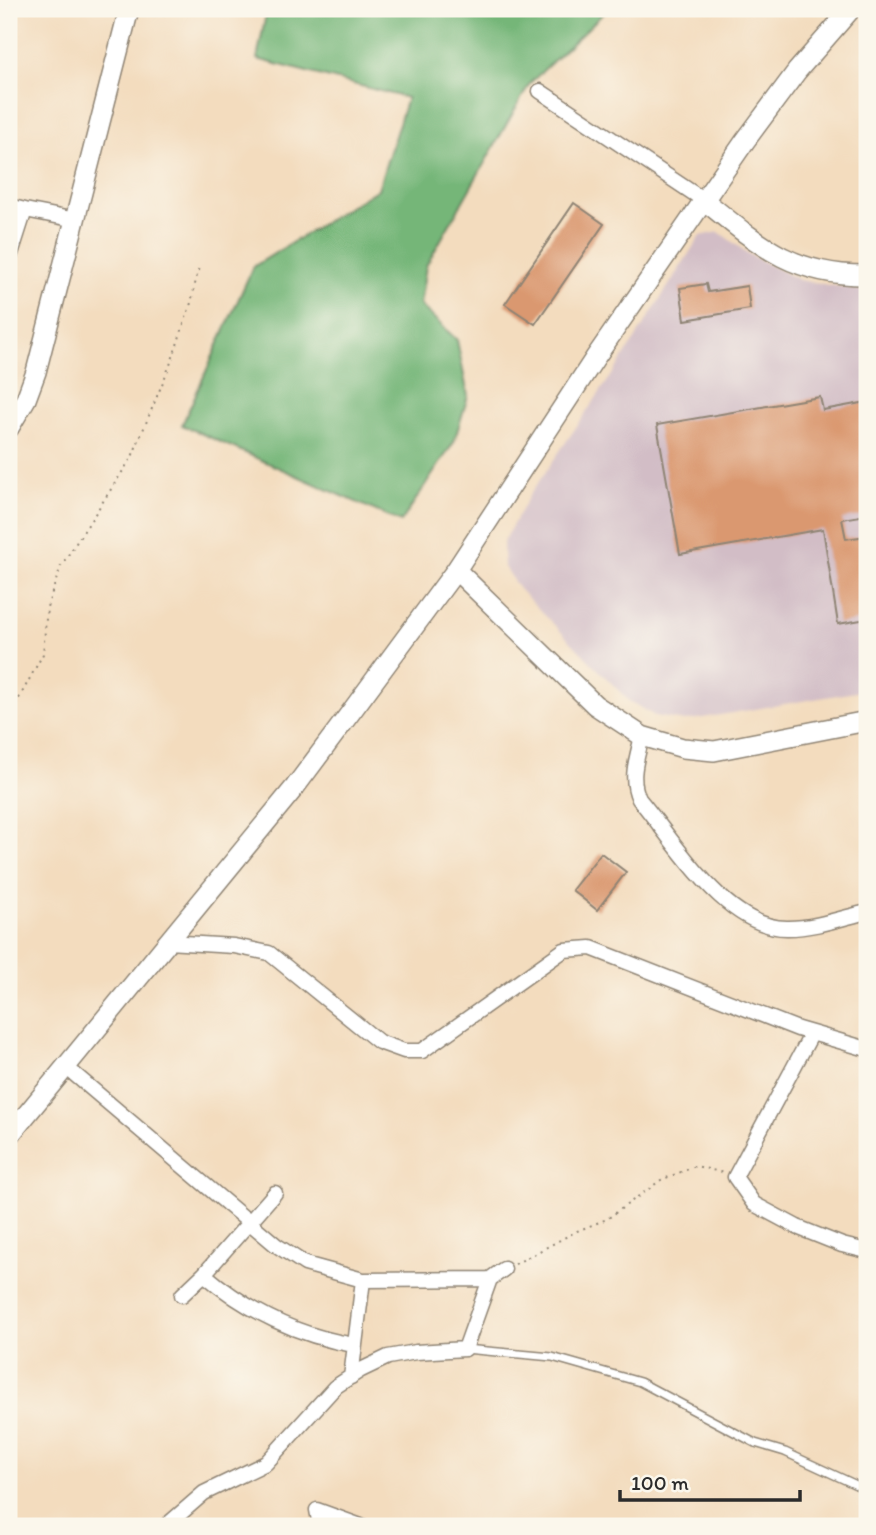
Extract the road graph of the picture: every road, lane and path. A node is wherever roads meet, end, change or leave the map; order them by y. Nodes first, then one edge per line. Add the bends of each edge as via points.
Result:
1 (129, 9) edge
2 (851, 9) edge
3 (540, 91) dead end
4 (705, 201) junction
5 (9, 206) edge
6 (25, 210) junction
7 (76, 220) junction
8 (9, 260) edge
9 (199, 266) dead end
10 (867, 275) edge
11 (9, 428) edge
12 (456, 570) junction
13 (9, 717) edge
14 (867, 721) edge
15 (642, 736) junction
16 (867, 912) edge
17 (167, 942) junction
18 (812, 1033) junction
19 (867, 1049) edge
20 (66, 1067) junction
21 (9, 1136) edge
22 (735, 1177) junction
23 (275, 1193) dead end
24 (250, 1223) junction
25 (867, 1251) edge
26 (504, 1269) joint
27 (204, 1274) junction
28 (490, 1279) junction
29 (363, 1280) junction
30 (182, 1295) dead end
31 (355, 1345) junction
32 (465, 1349) junction
33 (351, 1377) junction
34 (867, 1490) edge
35 (166, 1526) edge
36 (320, 1526) edge
37 (361, 1526) edge

1 - 7 street
2 - 4 street via 797,71
3 - 4 street
4 - 10 street via 760,246 785,260 812,270
4 - 12 street
5 - 6 street
6 - 7 street
6 - 8 street
7 - 11 street via 36,372
9 - 13 path via 172,360 132,457 61,566 47,607 43,654
12 - 15 street via 595,705
12 - 17 street via 295,787
14 - 15 street via 714,751
15 - 16 street via 632,774 639,799 729,906 750,920 790,928
17 - 18 street via 269,953 379,1042 404,1051 422,1051 564,950 591,948
17 - 20 street
18 - 19 street
18 - 22 street
20 - 21 street
20 - 24 street
22 - 25 street via 754,1204 797,1227
22 - 26 path via 696,1166 661,1180 607,1219
23 - 24 street
24 - 27 street
24 - 29 street via 305,1264
26 - 28 street
27 - 30 street
27 - 31 street via 280,1323 304,1334
28 - 29 street
28 - 32 street
29 - 31 street
31 - 33 street
32 - 33 street via 388,1357
32 - 34 lane via 552,1357 640,1382 755,1443
33 - 35 street via 335,1387 266,1463 204,1493
36 - 37 street via 317,1510

